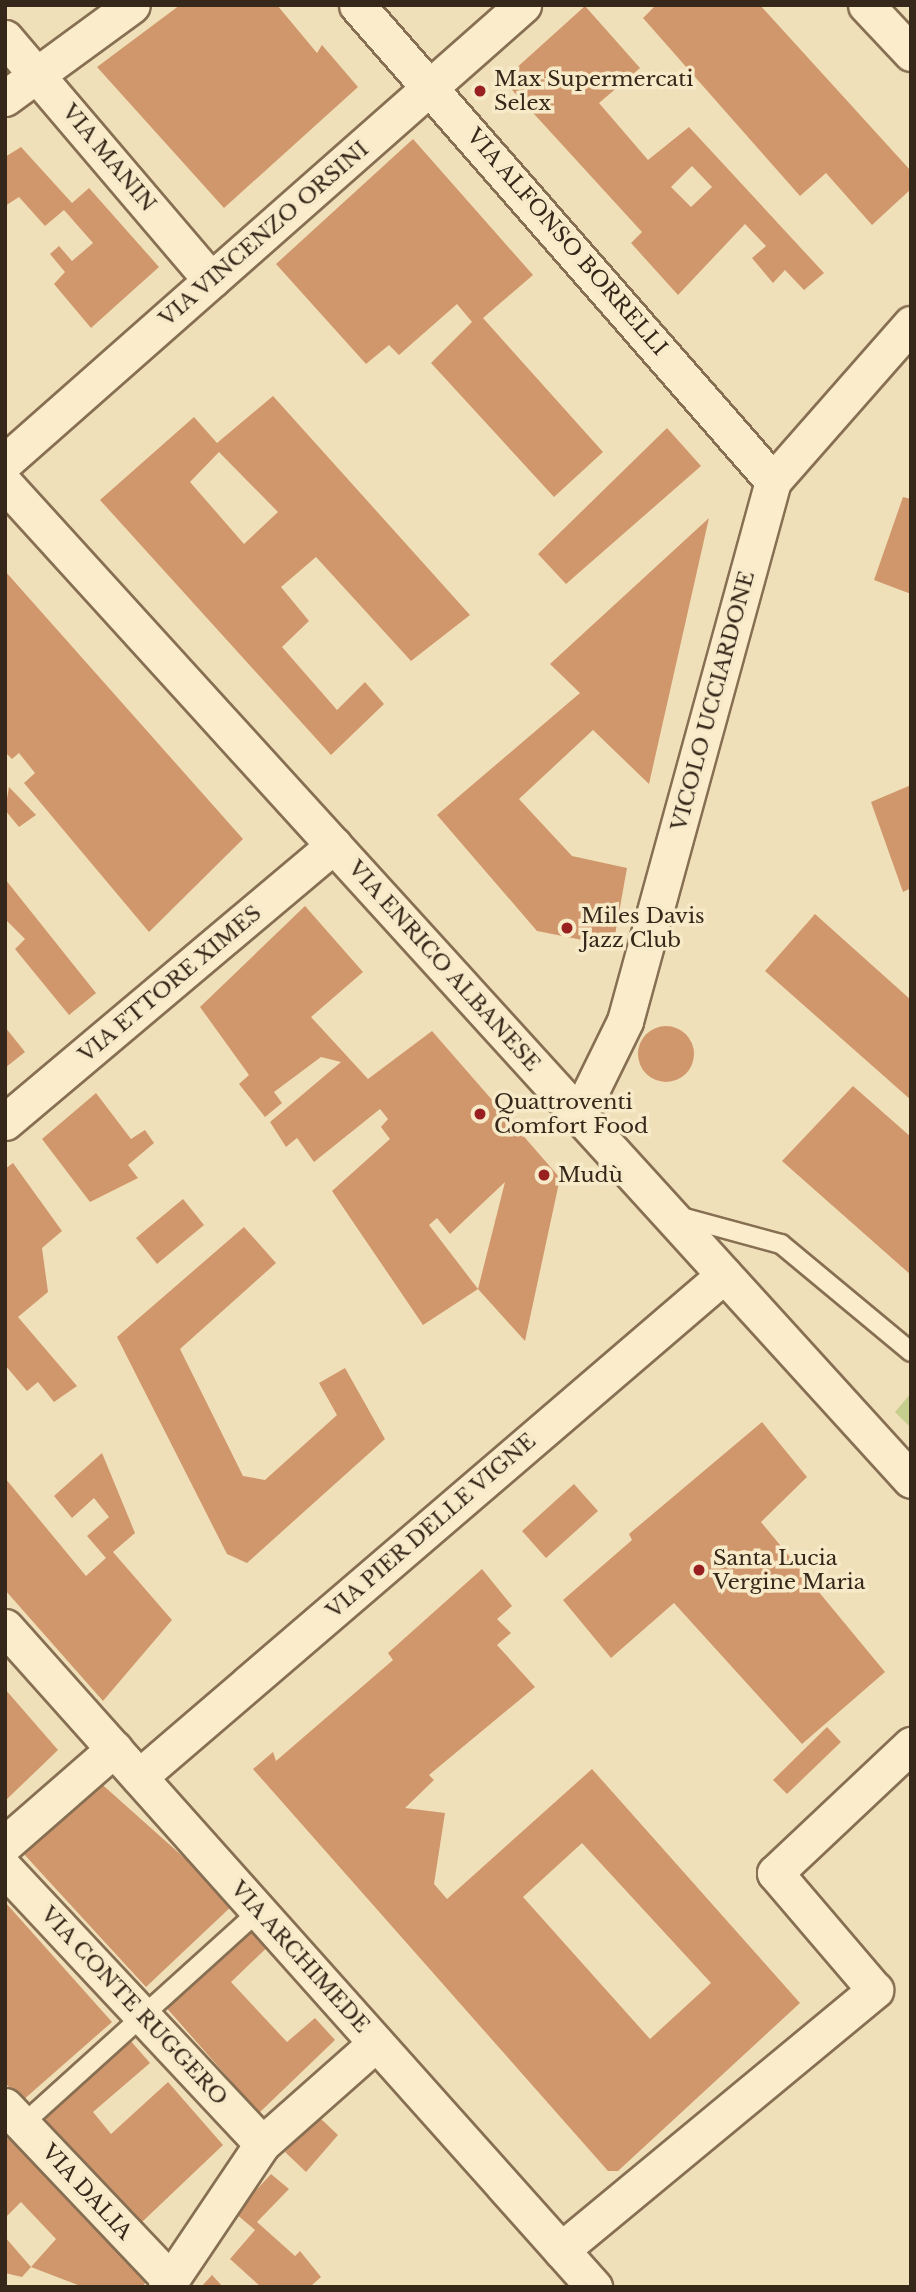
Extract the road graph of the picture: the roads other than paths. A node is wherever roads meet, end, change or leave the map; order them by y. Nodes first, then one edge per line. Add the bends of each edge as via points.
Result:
1 (132, 5) edge
2 (357, 5) edge
3 (523, 5) edge
4 (866, 5) edge
5 (5, 38) edge
6 (911, 53) edge
7 (38, 74) junction
8 (432, 86) junction
9 (5, 98) edge
10 (211, 280) junction
11 (911, 324) edge
12 (5, 462) edge
13 (773, 481) junction
14 (5, 484) edge
15 (334, 845) junction
16 (579, 1115) junction
17 (5, 1122) edge
18 (669, 1214) junction
19 (724, 1275) junction
20 (911, 1352) edge
21 (911, 1480) edge
22 (5, 1627) edge
23 (911, 1745) edge
24 (114, 1749) junction
25 (139, 1777) junction
26 (5, 1844) edge
27 (5, 1869) edge
28 (259, 1911) junction
29 (142, 2015) junction
30 (376, 2043) junction
31 (14, 2115) edge
32 (262, 2144) junction
33 (574, 2274) edge
34 (167, 2282) edge

1 - 7 street
2 - 8 street, VIA ALFONSO BORRELLI
3 - 8 street, VIA VINCENZO ORSINI
4 - 6 street
5 - 7 street, VIA MANIN
7 - 9 street
7 - 10 street, VIA MANIN
8 - 10 street, VIA VINCENZO ORSINI
8 - 13 street, VIA ALFONSO BORRELLI
10 - 12 street, VIA VINCENZO ORSINI
11 - 13 street, VICOLO UCCIARDONE
13 - 16 street, VICOLO UCCIARDONE via 625,1021
14 - 15 street, VIA ENRICO ALBANESE
15 - 16 street, VIA ENRICO ALBANESE
15 - 17 street, VIA ETTORE XIMES
16 - 18 street, VIA ENRICO ALBANESE
18 - 19 street, VIA ENRICO ALBANESE
18 - 20 lane via 781,1244
19 - 21 street, VIA ENRICO ALBANESE
19 - 25 street, VIA PIER DELLE VIGNE
22 - 24 street, VIA ARCHIMEDE
23 - 33 street via 775,1873 876,1990
24 - 25 street, VIA ARCHIMEDE
24 - 26 street
25 - 28 street, VIA ARCHIMEDE
27 - 29 street, VIA CONTE RUGGERO
28 - 29 lane
28 - 30 street, VIA ARCHIMEDE
29 - 31 lane
29 - 32 street, VIA CONTE RUGGERO
30 - 32 street
30 - 33 street, VIA ARCHIMEDE
31 - 34 street, VIA DALIA
32 - 34 street

